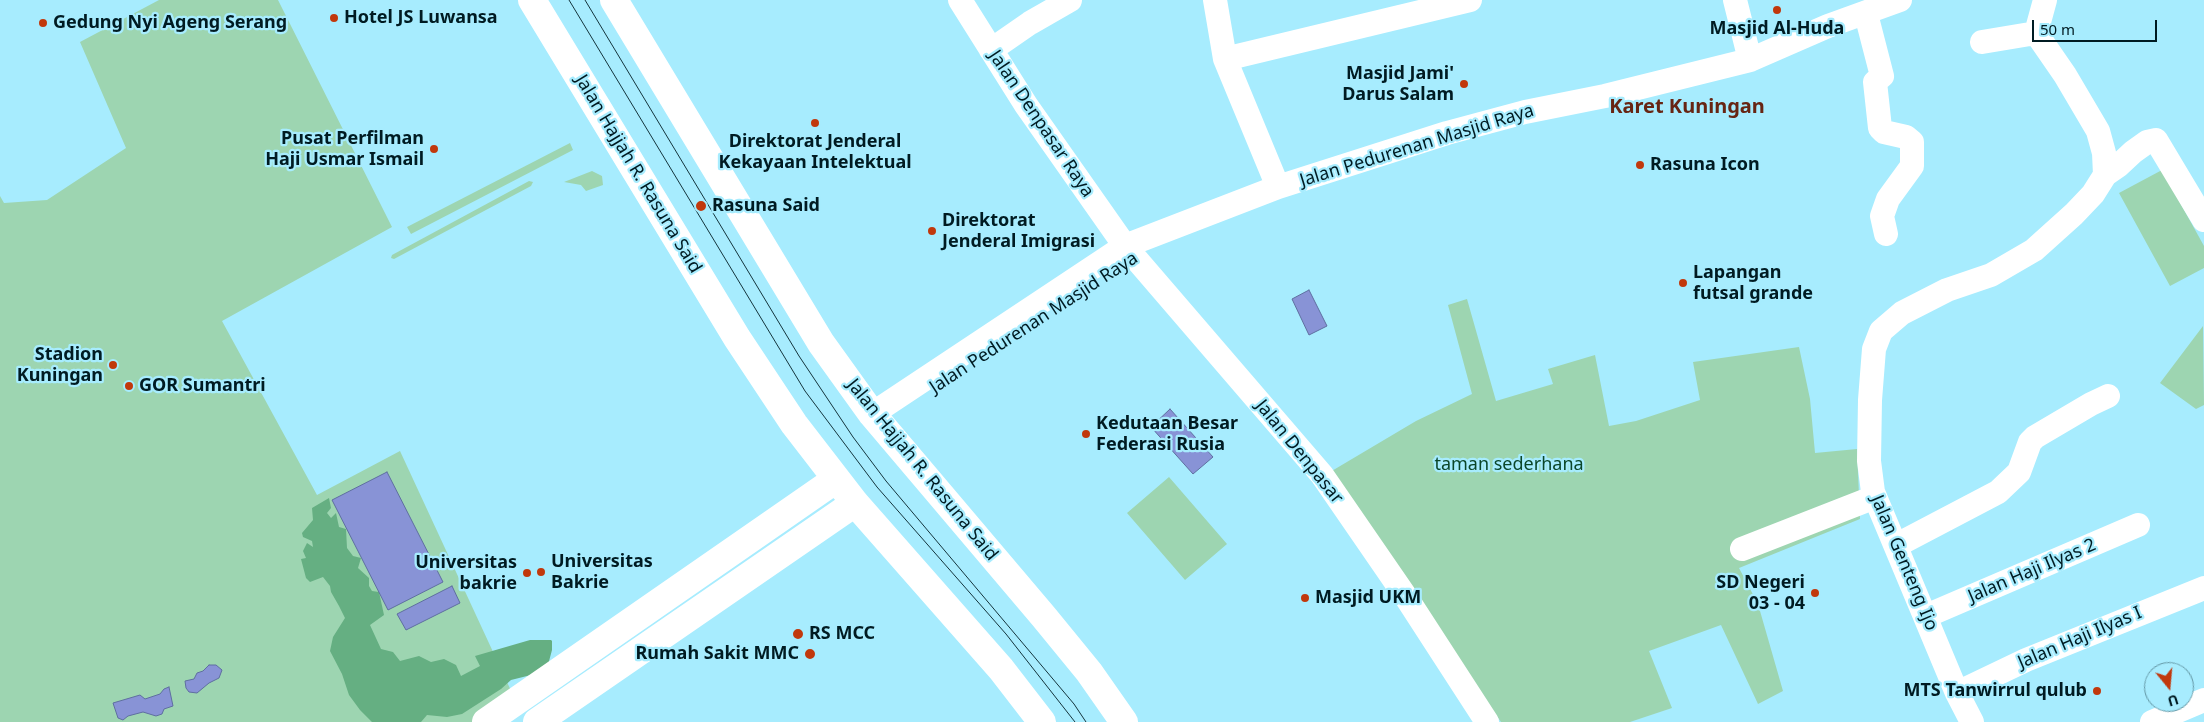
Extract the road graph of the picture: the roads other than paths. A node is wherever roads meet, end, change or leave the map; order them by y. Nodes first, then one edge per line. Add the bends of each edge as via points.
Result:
1 (532, 0) edge
2 (614, 0) edge
3 (960, 0) edge
4 (1070, 0) edge
5 (1215, 0) edge
6 (1470, 0) edge
7 (1735, 0) edge
8 (1900, 0) edge
9 (2046, 0) edge
10 (1424, 5) edge
11 (1866, 14) junction
12 (2036, 32) junction
13 (1982, 42) dead end
14 (992, 50) junction
15 (1225, 59) junction
16 (1750, 60) junction
17 (2105, 175) junction
18 (1278, 187) junction
19 (2204, 220) edge
20 (1886, 234) dead end
21 (1129, 251) junction
22 (2108, 396) dead end
23 (872, 414) junction
24 (895, 443) junction
25 (835, 480) junction
26 (1875, 497) junction
27 (855, 503) junction
28 (788, 514) junction
29 (2138, 525) dead end
30 (804, 538) junction
31 (1897, 545) junction
32 (1742, 549) dead end
33 (2204, 588) edge
34 (1926, 616) junction
35 (1957, 692) junction
36 (2204, 700) edge
37 (486, 722) edge
38 (537, 722) edge
39 (1042, 722) edge
40 (1124, 722) edge
41 (1487, 722) edge
42 (1972, 722) edge
43 (2152, 722) edge

1 - 25 main road, Jalan Hajjah R. Rasuna Said via 737,338
2 - 23 main road, Jalan Hajjah R. Rasuna Said via 803,313
3 - 14 street, Jalan Denpasar Raya
4 - 14 street
5 - 15 street
6 - 10 street
7 - 16 street
8 - 11 street, Jalan Pedurenan Masjid Raya
9 - 12 street
10 - 15 street
11 - 16 street, Jalan Pedurenan Masjid Raya via 1828,26
11 - 20 street via 1882,76 1874,82 1880,128 1912,142 1912,166 1888,198 1882,216
12 - 13 street
12 - 17 street via 2098,131
14 - 21 street, Jalan Denpasar Raya via 1026,105
15 - 18 street
16 - 18 street, Jalan Pedurenan Masjid Raya via 1524,112
17 - 19 street, Jalan Genteng Ijo via 2147,142 2156,140
17 - 26 street, Jalan Genteng Ijo via 2074,214 2034,250 1991,275 1924,301 1902,313 1881,331 1874,349 1870,400 1869,461
18 - 21 street, Jalan Pedurenan Masjid Raya
21 - 23 street, Jalan Pedurenan Masjid Raya
21 - 24 street, Jalan Pedurenan Masjid Raya via 900,410 895,423
21 - 41 street, Jalan Denpasar via 1322,474
22 - 31 street via 2035,436 2019,472 1998,492
23 - 24 main road, Jalan Hajjah R. Rasuna Said
24 - 40 main road, Jalan Hajjah R. Rasuna Said via 1044,616
25 - 27 main road, Jalan Hajjah R. Rasuna Said
25 - 28 main road
26 - 31 street, Jalan Genteng Ijo
26 - 32 street
27 - 30 main road
27 - 39 main road, Jalan Hajjah R. Rasuna Said via 1001,668
28 - 30 main road
28 - 37 main road
29 - 34 street, Jalan Haji Ilyas 2
30 - 38 main road
31 - 34 street, Jalan Genteng Ijo
33 - 35 street, Jalan Haji Ilyas I via 2026,660
34 - 35 street, Jalan Genteng Ijo
35 - 42 street, Jalan Genteng Ijo
36 - 43 street

